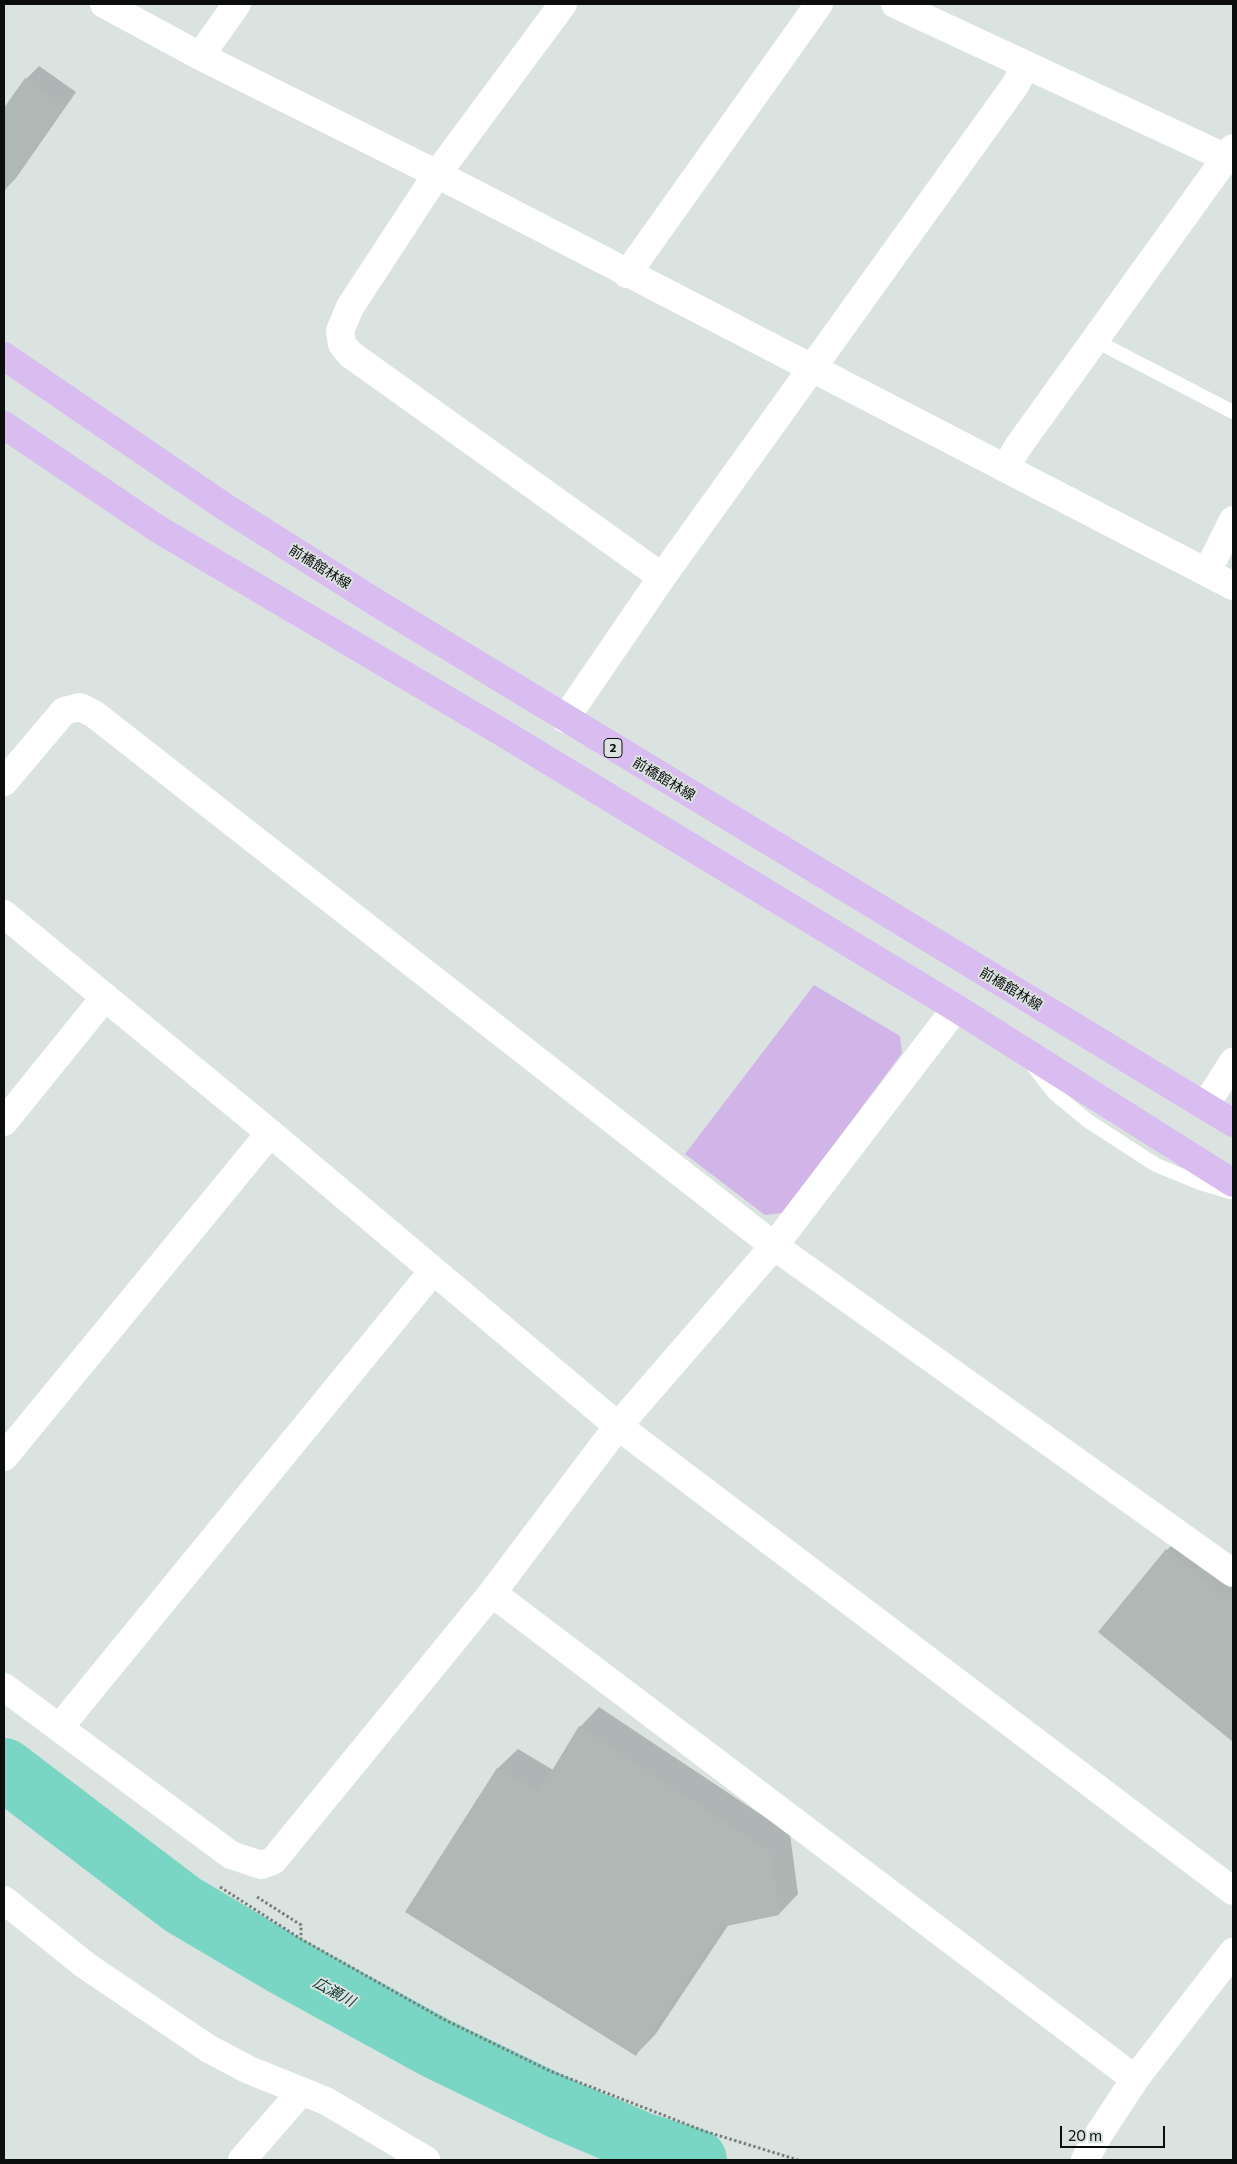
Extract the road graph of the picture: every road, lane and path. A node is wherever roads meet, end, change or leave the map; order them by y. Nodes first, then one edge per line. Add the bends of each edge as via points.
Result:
1 (104, 4) edge
2 (237, 4) edge
3 (563, 4) edge
4 (819, 4) edge
5 (895, 4) edge
6 (200, 56) junction
7 (1026, 65) junction
8 (1231, 155) edge
9 (437, 174) junction
10 (627, 274) junction
11 (1096, 341) junction
12 (4, 356) edge
13 (812, 369) junction
14 (1233, 412) edge
15 (4, 425) edge
16 (1006, 468) junction
17 (1233, 520) edge
18 (1207, 572) junction
19 (662, 577) junction
20 (1233, 586) edge
21 (564, 719) junction
22 (4, 782) edge
23 (4, 914) edge
24 (105, 997) junction
25 (956, 1008) junction
26 (1022, 1051) junction
27 (1233, 1062) edge
28 (1205, 1106) junction
29 (4, 1122) edge
30 (1233, 1123) edge
31 (270, 1133) junction
32 (1233, 1183) edge
33 (1233, 1193) edge
34 (774, 1246) junction
35 (433, 1271) junction
36 (618, 1426) junction
37 (4, 1458) edge
38 (1233, 1573) edge
39 (492, 1593) junction
40 (4, 1687) edge
41 (60, 1728) junction
42 (215, 1883) dead end
43 (1233, 1891) edge
44 (4, 1900) edge
45 (1233, 1952) edge
46 (1135, 2079) junction
47 (301, 2092) junction
48 (422, 2159) edge
49 (242, 2160) edge
50 (798, 2160) edge
51 (1084, 2160) edge

1 - 6 street
2 - 6 street
3 - 9 street
4 - 10 street
5 - 7 street
6 - 9 street
7 - 8 street
7 - 13 street via 1016,84
8 - 11 street
9 - 10 street
9 - 19 street via 350,307 340,331 342,344 350,354
10 - 13 street
11 - 14 lane
11 - 16 street
12 - 21 main road, 前橋館林線 / 2 via 225,507
13 - 16 street
13 - 19 street
15 - 25 main road via 158,529 503,733
16 - 18 street
17 - 18 street
18 - 20 street
19 - 21 street
21 - 28 main road, 前橋館林線 / 2
22 - 34 street via 64,711 80,707 94,714
23 - 24 street
24 - 29 street
24 - 31 street
25 - 26 main road
25 - 34 street
26 - 32 main road
26 - 33 lane via 1054,1093 1088,1121 1156,1165
27 - 28 street
28 - 30 main road, 前橋館林線 / 2
31 - 35 street
31 - 37 street
34 - 36 street
34 - 38 street
35 - 36 street
35 - 41 street
36 - 39 street
36 - 43 street
39 - 41 street via 287,1845 273,1861 261,1865 231,1855
39 - 46 street
40 - 41 street
42 - 50 path via 301,1939 443,2019 510,2052 550,2071 704,2131
44 - 47 street via 85,1965 209,2049
45 - 46 street
46 - 51 street
47 - 48 street via 326,2101
47 - 49 street

